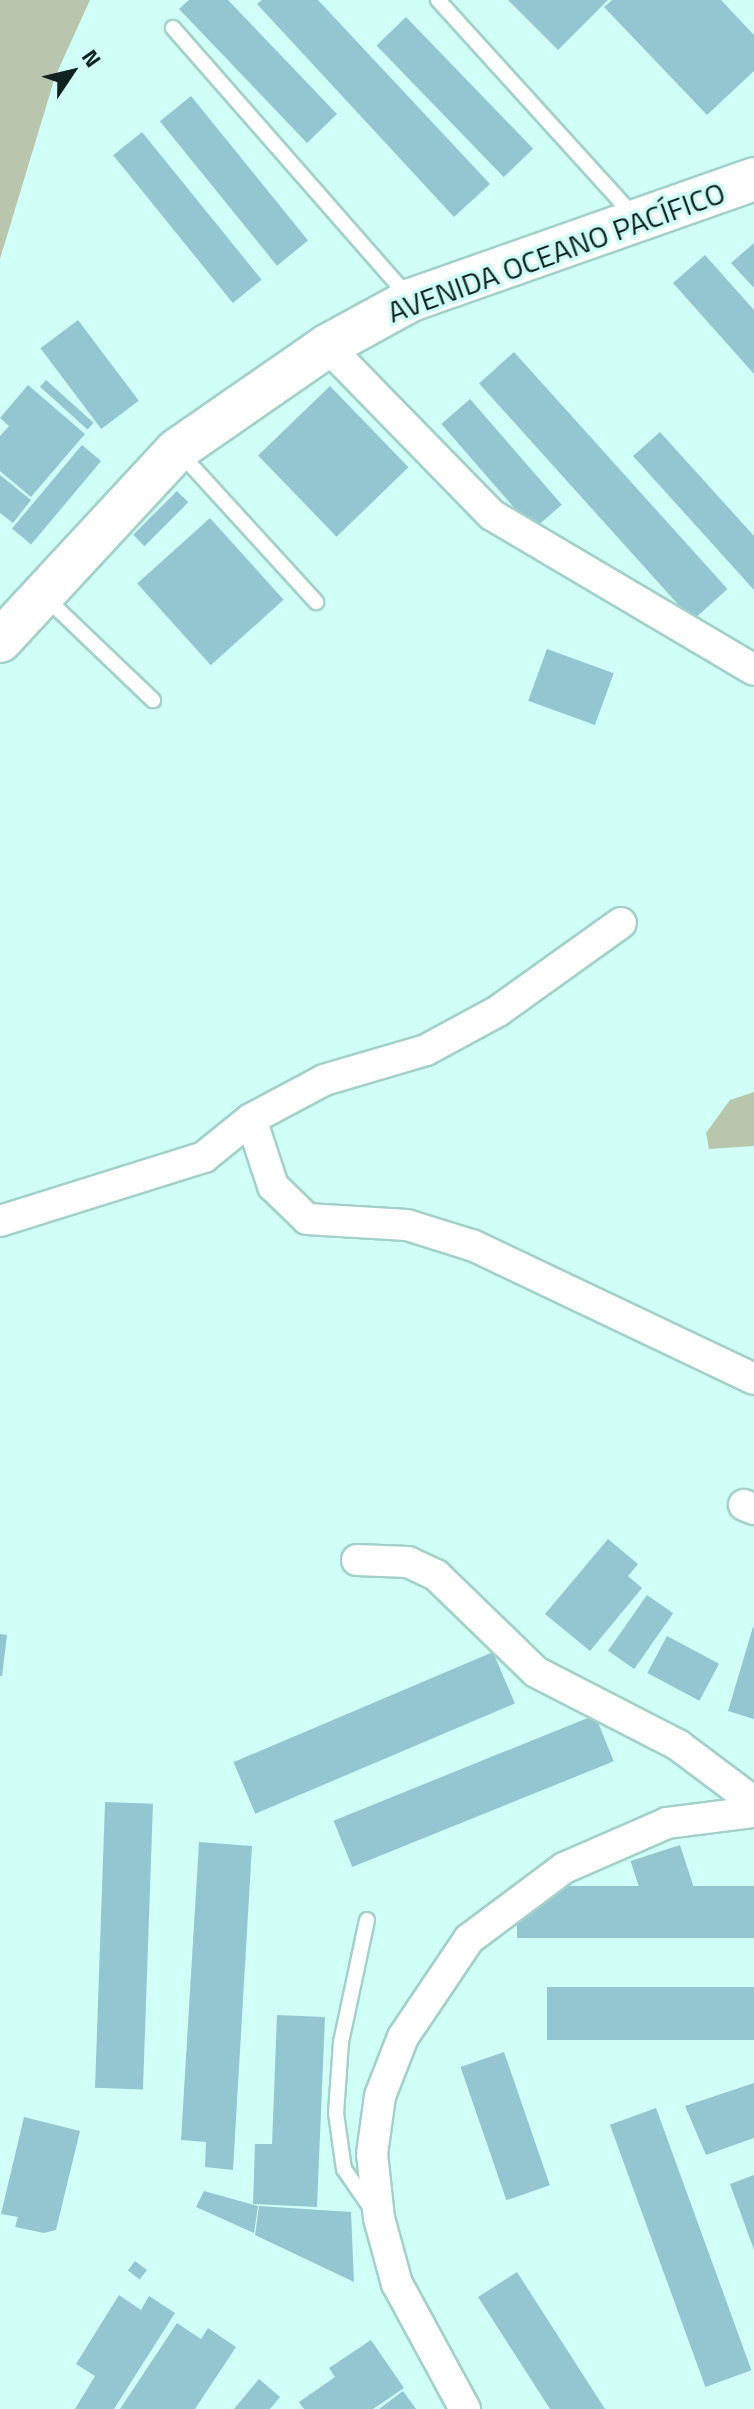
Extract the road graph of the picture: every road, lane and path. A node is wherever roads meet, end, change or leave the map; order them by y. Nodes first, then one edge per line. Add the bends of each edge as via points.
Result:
1 (438, 0) edge
2 (173, 28) dead end
3 (754, 179) edge
4 (636, 219) junction
5 (411, 300) junction
6 (327, 346) junction
7 (177, 450) junction
8 (41, 593) junction
9 (316, 602) dead end
10 (0, 641) edge
11 (754, 670) edge
12 (153, 700) dead end
13 (621, 923) dead end
14 (251, 1119) junction
15 (0, 1221) edge
16 (754, 1379) edge
17 (357, 1560) dead end
18 (754, 1802) edge
19 (754, 1812) edge
20 (367, 1920) dead end
21 (379, 2218) junction
22 (465, 2409) edge

1 - 4 lane
2 - 5 lane
3 - 4 street, AVENIDA OCEANO PACÍFICO
4 - 5 street, AVENIDA OCEANO PACÍFICO
5 - 6 street, AVENIDA OCEANO PACÍFICO
6 - 7 street, AVENIDA OCEANO PACÍFICO
6 - 11 street via 492,515 588,578
7 - 8 street, AVENIDA OCEANO PACÍFICO
7 - 9 lane
8 - 10 street, AVENIDA OCEANO PACÍFICO
8 - 12 lane
13 - 14 street via 498,1011 426,1050 358,1065
14 - 15 street via 204,1157 164,1174
14 - 16 street via 273,1186 307,1219 407,1225 474,1246
17 - 18 street via 408,1562 436,1575 536,1672 678,1745
19 - 21 street via 667,1823 616,1841 515,1900 469,1939 403,2037 380,2096 372,2154
20 - 21 lane via 341,2042 336,2113 344,2169
21 - 22 street via 397,2284

